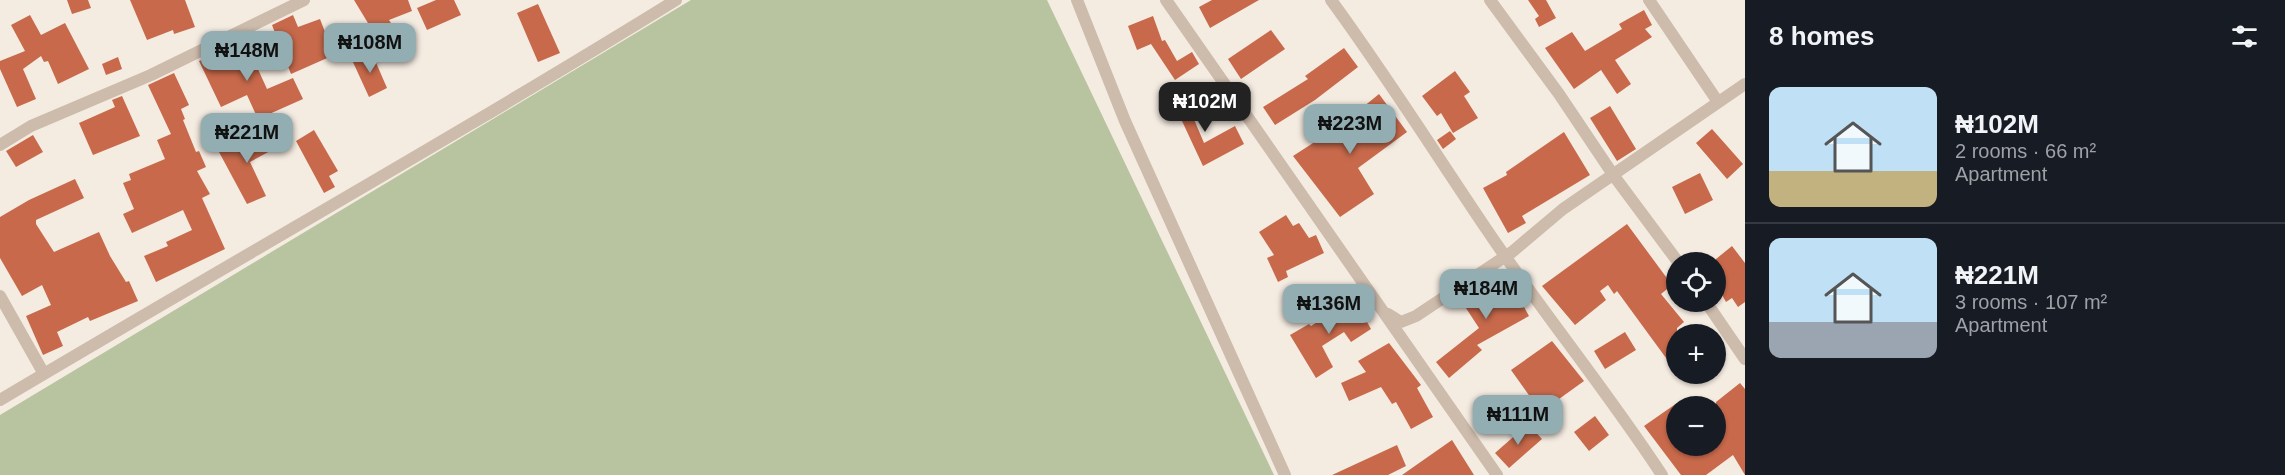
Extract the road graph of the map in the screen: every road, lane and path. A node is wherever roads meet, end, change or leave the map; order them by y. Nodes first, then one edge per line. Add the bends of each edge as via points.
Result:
1 (304, 0) edge
2 (676, 0) edge
3 (1166, 0) edge
4 (1331, 0) edge
5 (1490, 0) edge
6 (1650, 0) edge
7 (1080, 2) edge
8 (1745, 84) edge
9 (1718, 102) junction
10 (0, 145) edge
11 (1614, 176) junction
12 (1671, 252) edge
13 (1506, 255) junction
14 (0, 296) edge
15 (1384, 312) junction
16 (1713, 312) edge
17 (1745, 359) edge
18 (44, 374) junction
19 (0, 400) edge
20 (1285, 475) edge
21 (1497, 475) edge
22 (1662, 475) edge

1 - 10 street via 151,75 31,126
2 - 18 street via 502,108 229,263
3 - 15 street
4 - 13 street via 1387,76
5 - 11 street
6 - 9 street
7 - 20 street via 1125,120
8 - 9 street
9 - 11 street
11 - 12 street
11 - 13 street via 1563,209
13 - 15 street via 1416,316 1401,322
13 - 22 street
14 - 18 street
15 - 21 street
16 - 17 street
18 - 19 street

